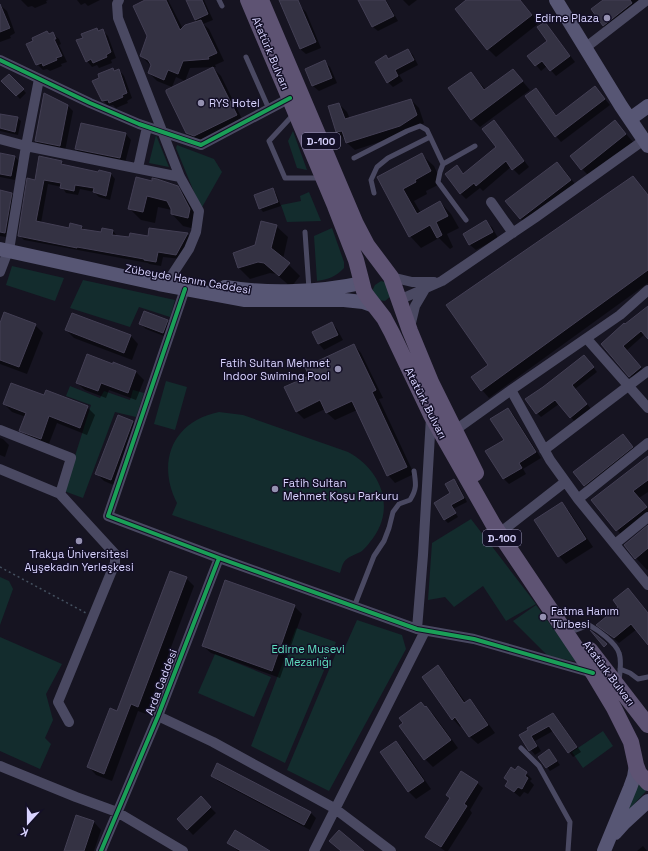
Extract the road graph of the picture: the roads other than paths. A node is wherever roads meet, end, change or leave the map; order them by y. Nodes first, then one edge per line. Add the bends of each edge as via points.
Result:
1 (119, 0) edge
2 (219, 0) edge
3 (248, 0) edge
4 (261, 0) edge
5 (556, 0) edge
6 (647, 0) edge
7 (222, 6) dead end
8 (585, 48) junction
9 (246, 57) dead end
10 (0, 60) edge
11 (39, 79) junction
12 (292, 105) junction
13 (648, 106) edge
14 (269, 109) junction
15 (630, 119) junction
16 (147, 127) junction
17 (162, 132) junction
18 (430, 137) junction
19 (0, 139) edge
20 (646, 143) edge
21 (26, 146) junction
22 (475, 146) dead end
23 (354, 158) dead end
24 (443, 164) junction
25 (138, 168) junction
26 (180, 177) junction
27 (324, 178) junction
28 (374, 193) dead end
29 (491, 202) dead end
30 (466, 220) dead end
31 (305, 232) dead end
32 (512, 233) junction
33 (4, 246) edge
34 (0, 272) edge
35 (170, 278) junction
36 (391, 278) junction
37 (442, 281) junction
38 (362, 283) junction
39 (425, 289) junction
40 (185, 290) junction
41 (309, 290) junction
42 (648, 290) edge
43 (399, 300) junction
44 (374, 306) junction
45 (410, 331) junction
46 (587, 339) junction
47 (648, 371) edge
48 (629, 386) junction
49 (511, 390) junction
50 (648, 408) edge
51 (431, 414) junction
52 (0, 430) edge
53 (454, 431) junction
54 (648, 443) edge
55 (544, 450) junction
56 (0, 469) edge
57 (414, 471) dead end
58 (565, 482) junction
59 (60, 494) junction
60 (578, 499) junction
61 (648, 517) edge
62 (506, 528) junction
63 (615, 544) junction
64 (219, 558) junction
65 (648, 585) edge
66 (354, 607) junction
67 (421, 630) junction
68 (576, 630) junction
69 (620, 669) junction
70 (593, 672) junction
71 (648, 677) edge
72 (618, 686) junction
73 (158, 716) junction
74 (69, 722) dead end
75 (648, 725) edge
76 (521, 748) dead end
77 (648, 750) edge
78 (636, 765) junction
79 (0, 766) edge
80 (648, 783) edge
81 (648, 801) edge
82 (334, 808) junction
83 (117, 812) junction
84 (606, 847) edge
85 (101, 851) edge
86 (183, 851) edge
87 (314, 851) edge
88 (391, 851) edge
89 (568, 851) edge

1 - 17 street via 118,18
2 - 7 lane
3 - 12 main road, Atatürk Bulvarı / D-100
4 - 36 main road, Atatürk Bulvarı / D-100 via 356,224 367,245
5 - 8 main road
6 - 8 street
8 - 15 main road
9 - 14 lane
10 - 11 street
11 - 16 street
11 - 21 street
12 - 14 street
12 - 27 main road, Atatürk Bulvarı / D-100
12 - 27 lane via 269,141 285,178
13 - 15 main road
14 - 17 street via 201,145
15 - 20 main road
16 - 17 street
16 - 25 street
17 - 26 street
18 - 23 lane via 427,130 420,126
18 - 24 lane
18 - 28 lane via 388,158 377,167 371,180
19 - 21 street
20 - 32 street
21 - 25 street
21 - 33 street
22 - 24 lane
24 - 30 lane via 438,182
25 - 26 street
26 - 35 street via 199,212 196,232 189,249
27 - 38 main road, Atatürk Bulvarı / D-100 via 356,260
29 - 32 street
31 - 41 lane
32 - 37 street
33 - 34 street
33 - 35 main road, Zübeyde Hanım Caddesi
33 - 40 main road, Zübeyde Hanım Caddesi
35 - 41 main road, Zübeyde Hanım Caddesi via 243,290
36 - 37 street via 412,282
36 - 38 main road via 378,274
36 - 43 main road, Atatürk Bulvarı / D-100
37 - 39 street
38 - 41 main road, Zübeyde Hanım Caddesi via 335,289
38 - 44 main road, Atatürk Bulvarı / D-100
39 - 43 street
39 - 45 street via 415,306
40 - 44 main road, Zübeyde Hanım Caddesi via 245,300 344,300
40 - 64 street via 108,516
42 - 46 street
43 - 44 main road via 384,308
43 - 45 main road, Atatürk Bulvarı / D-100
44 - 51 main road, Atatürk Bulvarı / D-100 via 392,333
45 - 53 main road, Atatürk Bulvarı / D-100
46 - 48 street
46 - 49 street
47 - 48 street
48 - 50 street
48 - 55 street
49 - 53 street
49 - 55 street
51 - 67 street
51 - 70 main road, Atatürk Bulvarı / D-100 via 493,524
52 - 59 street via 71,458
53 - 62 main road, Atatürk Bulvarı / D-100
54 - 60 street
55 - 58 street
56 - 59 street
57 - 66 lane via 415,492 410,500 399,504 393,512 384,541 374,556
58 - 60 street
58 - 62 street
59 - 74 street via 115,554 115,563 58,702
60 - 63 street
61 - 63 street
62 - 68 main road, Atatürk Bulvarı / D-100
63 - 65 street
64 - 66 street
64 - 73 street, Arda Caddesi
66 - 67 street
67 - 70 street via 474,639
67 - 82 street
68 - 69 lane via 589,625 601,632 619,652
68 - 72 main road, Atatürk Bulvarı / D-100
69 - 71 lane via 638,679
69 - 72 lane
70 - 78 main road, Atatürk Bulvarı / D-100 via 631,742
72 - 75 main road, Atatürk Bulvarı / D-100
73 - 82 street via 213,742
73 - 83 street, Arda Caddesi
76 - 89 lane via 538,766 570,822
77 - 78 main road via 638,759
78 - 80 main road, Atatürk Bulvarı / D-100
78 - 84 main road via 634,777
79 - 83 street
81 - 84 main road via 624,823
82 - 87 street
82 - 88 street
83 - 85 street, Arda Caddesi
83 - 86 street

